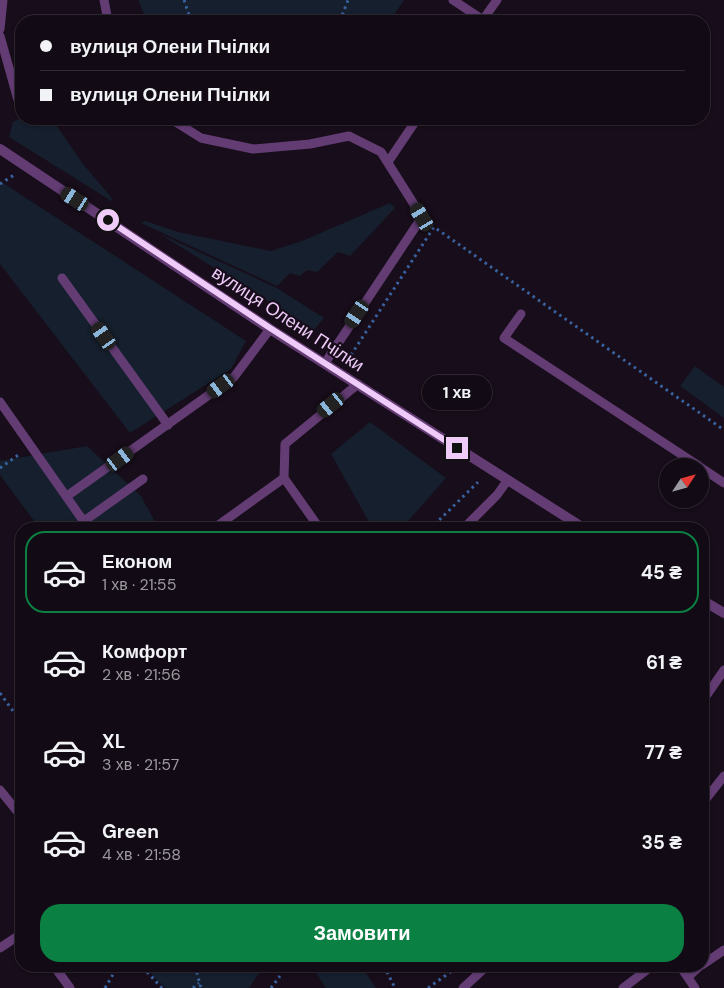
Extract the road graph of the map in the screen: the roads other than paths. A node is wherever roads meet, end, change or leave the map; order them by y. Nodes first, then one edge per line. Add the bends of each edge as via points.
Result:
1 (3, 0) edge
2 (104, 0) edge
3 (453, 0) edge
4 (497, 0) edge
5 (107, 15) edge
6 (474, 15) edge
7 (487, 15) edge
8 (0, 29) edge
9 (0, 36) edge
10 (15, 89) edge
11 (180, 125) edge
12 (413, 125) edge
13 (0, 149) edge
14 (388, 162) junction
15 (62, 278) dead end
16 (521, 314) dead end
17 (270, 328) junction
18 (325, 363) junction
19 (358, 384) junction
20 (0, 402) edge
21 (168, 425) junction
22 (685, 458) edge
23 (709, 473) edge
24 (284, 478) junction
25 (143, 479) dead end
26 (507, 481) junction
27 (724, 483) edge
28 (67, 496) junction
29 (84, 522) edge
30 (90, 522) edge
31 (223, 522) edge
32 (315, 522) edge
33 (471, 522) edge
34 (574, 522) edge
35 (709, 604) edge
36 (724, 613) edge
37 (724, 670) edge
38 (709, 691) edge
39 (724, 776) edge
40 (0, 790) edge
41 (709, 795) edge
42 (15, 809) edge
43 (15, 938) edge
44 (0, 948) edge
45 (724, 950) edge
46 (709, 960) edge
47 (58, 972) edge
48 (481, 972) edge
49 (644, 972) edge
50 (684, 972) edge
51 (693, 972) edge
52 (688, 977) junction
53 (70, 988) edge
54 (462, 988) edge
55 (623, 988) edge
56 (695, 988) edge

1 - 8 lane
2 - 5 lane
3 - 6 lane
4 - 7 lane
9 - 10 lane
11 - 14 lane via 201,138 253,149 310,144 349,136 380,152
12 - 14 lane
13 - 17 street, вулиця Олени Пчілки
14 - 18 lane via 422,217
15 - 21 lane
16 - 22 lane via 504,338
17 - 18 street, вулиця Олени Пчілки
17 - 21 lane via 234,377
18 - 19 street, вулиця Олени Пчілки
19 - 24 lane via 284,444
19 - 26 street, вулиця Олени Пчілки
20 - 28 lane
21 - 28 lane
23 - 27 lane
24 - 31 lane
24 - 32 lane
25 - 30 lane
26 - 33 lane
26 - 34 street, вулиця Олени Пчілки
28 - 29 lane
35 - 36 street
37 - 38 lane
39 - 41 lane
40 - 42 lane
43 - 44 lane
45 - 46 lane
47 - 53 lane
48 - 54 lane
49 - 55 lane
50 - 52 lane
51 - 52 lane
52 - 56 lane

